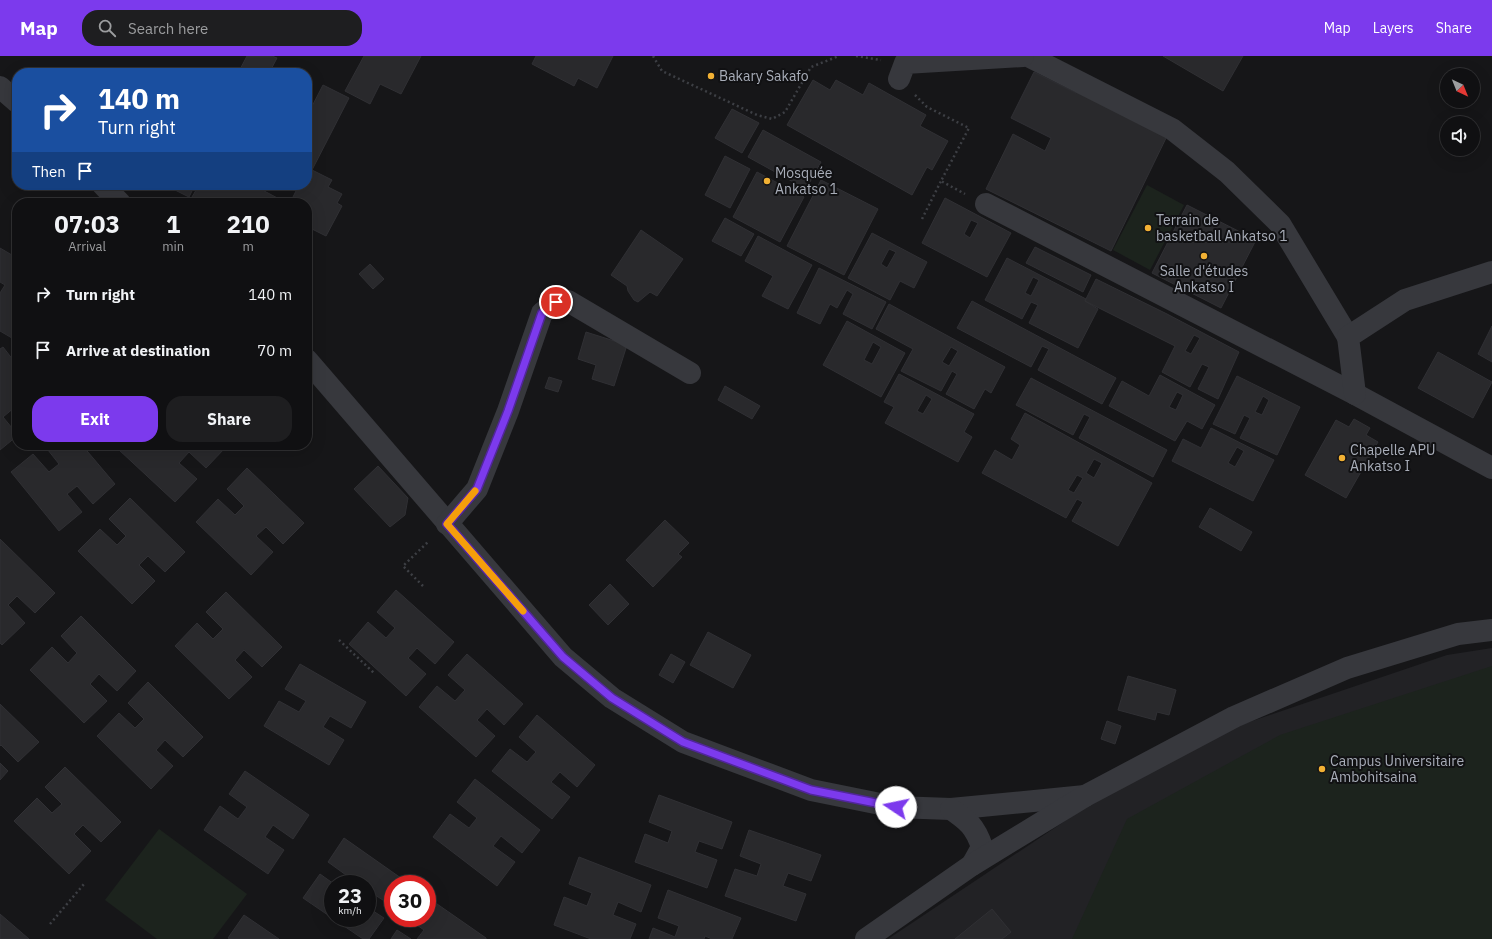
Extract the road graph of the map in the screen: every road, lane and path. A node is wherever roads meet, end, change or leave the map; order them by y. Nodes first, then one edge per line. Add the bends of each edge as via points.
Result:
1 (652, 56) edge
2 (838, 56) edge
3 (1023, 56) edge
4 (1028, 56) edge
5 (899, 79) dead end
6 (0, 87) edge
7 (12, 98) edge
8 (927, 107) dead end
9 (941, 182) junction
10 (108, 190) edge
11 (115, 198) edge
12 (986, 204) joint
13 (922, 219) dead end
14 (1492, 272) edge
15 (1348, 337) junction
16 (312, 366) edge
17 (690, 373) dead end
18 (1355, 394) junction
19 (1492, 468) edge
20 (447, 524) junction
21 (423, 586) dead end
22 (1492, 630) edge
23 (339, 640) dead end
24 (374, 673) dead end
25 (1085, 796) junction
26 (951, 809) junction
27 (972, 865) junction
28 (84, 884) dead end
29 (50, 924) dead end
30 (866, 939) edge

1 - 2 path via 662,71 772,119 785,112 812,66
3 - 5 street via 905,63
4 - 15 street via 1172,129 1227,172 1280,224
6 - 7 street
8 - 9 path via 969,128
9 - 12 path
9 - 13 path
10 - 11 street
12 - 18 street
14 - 15 street via 1405,300
15 - 18 street
16 - 20 street
17 - 20 street via 568,301 556,302 542,313 508,411 477,489
18 - 19 street
20 - 21 path via 403,566
20 - 26 street via 563,657 612,698 683,742 811,790 896,807
22 - 25 street via 1458,634 1347,668 1234,717
23 - 24 path
25 - 26 street
25 - 27 street
26 - 27 street via 967,819 978,834 982,847
27 - 30 street
28 - 29 path

